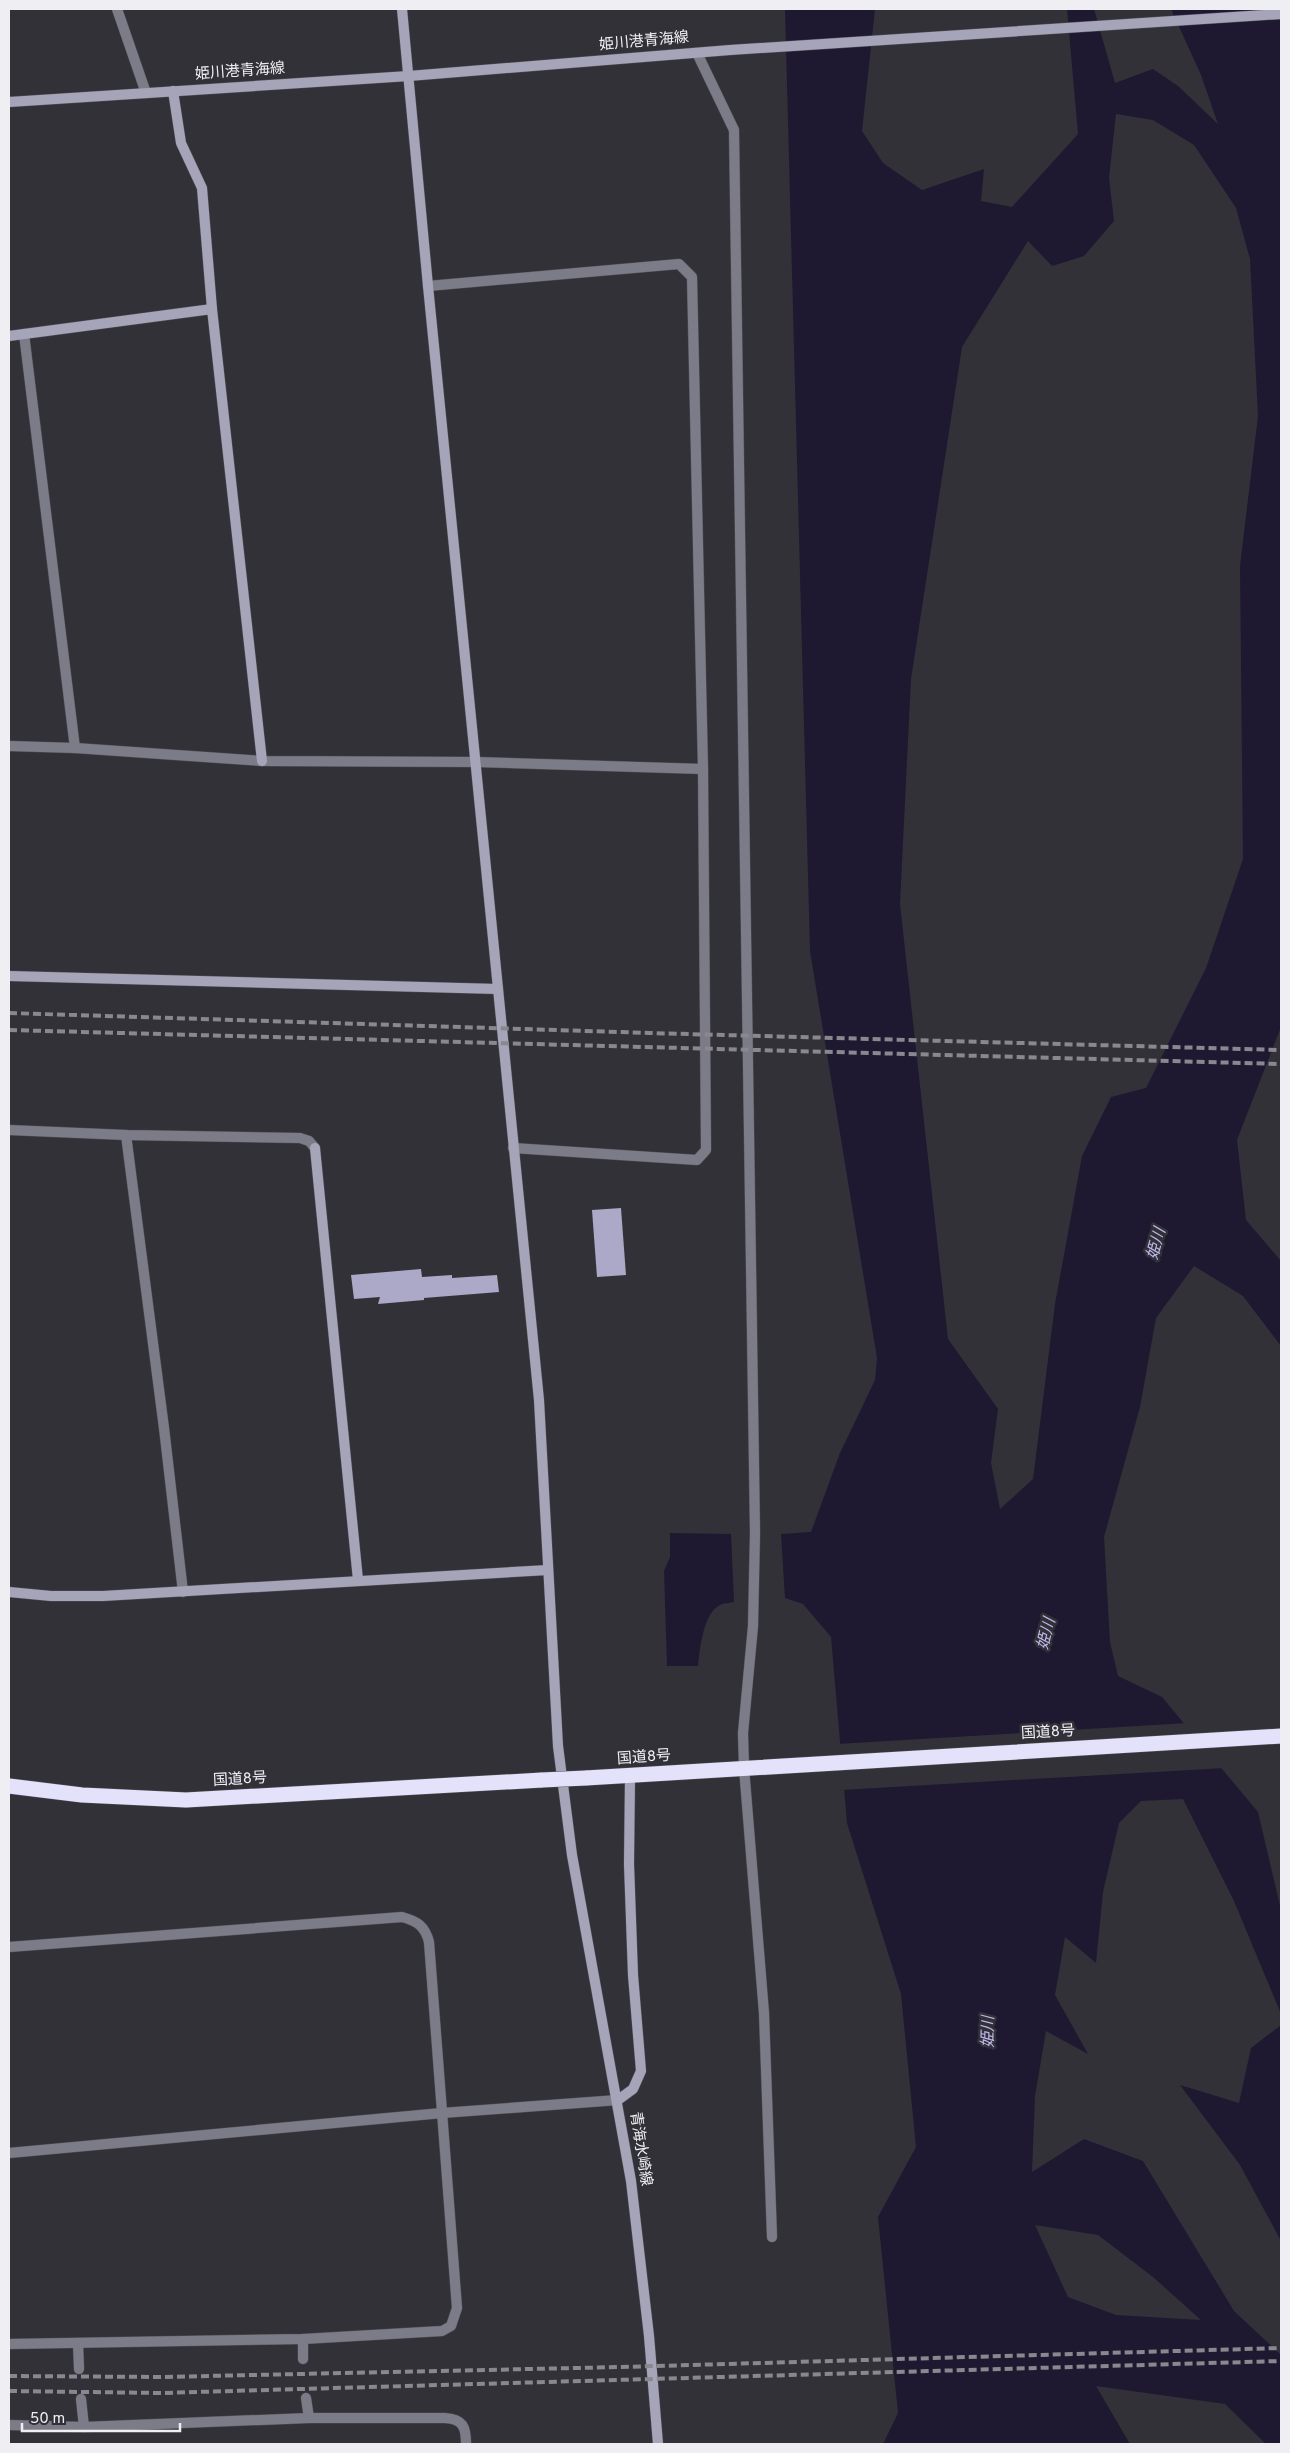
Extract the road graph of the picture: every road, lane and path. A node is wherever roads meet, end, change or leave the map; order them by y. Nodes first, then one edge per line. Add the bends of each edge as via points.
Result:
1 (117, 9) edge
2 (402, 9) edge
3 (1281, 14) edge
4 (697, 53) junction
5 (409, 76) junction
6 (173, 91) junction
7 (146, 94) junction
8 (9, 102) edge
9 (428, 286) junction
10 (212, 309) junction
11 (24, 334) junction
12 (9, 336) edge
13 (9, 746) edge
14 (75, 748) junction
15 (262, 761) junction
16 (476, 762) junction
17 (703, 769) junction
18 (9, 976) edge
19 (498, 989) junction
20 (9, 1130) edge
21 (126, 1135) junction
22 (513, 1148) junction
23 (548, 1570) junction
24 (358, 1580) junction
25 (9, 1592) edge
26 (183, 1592) junction
27 (1281, 1736) edge
28 (744, 1768) junction
29 (630, 1777) junction
30 (9, 1786) edge
31 (9, 1947) edge
32 (618, 2100) junction
33 (442, 2113) junction
34 (9, 2153) edge
35 (772, 2236) dead end
36 (303, 2339) junction
37 (78, 2343) junction
38 (9, 2344) edge
39 (303, 2359) dead end
40 (79, 2368) dead end
41 (306, 2398) dead end
42 (81, 2400) dead end
43 (309, 2418) junction
44 (9, 2425) edge
45 (84, 2427) junction
46 (466, 2444) edge
47 (658, 2444) edge

1 - 7 street
2 - 5 street
3 - 4 street, 姫川港青海線
4 - 5 street, 姫川港青海線
4 - 28 street via 734,130 755,1533 753,1626 743,1733
5 - 6 street, 姫川港青海線
5 - 9 street
6 - 7 street, 姫川港青海線
6 - 10 street via 181,143 202,188
7 - 8 street, 姫川港青海線
9 - 16 street
9 - 17 street via 679,264 692,277
10 - 11 street
10 - 15 street
11 - 12 street
11 - 14 street
13 - 14 street
14 - 15 street
15 - 16 street
16 - 17 street
16 - 19 street
17 - 22 street via 706,1150 697,1160
18 - 19 street
19 - 22 street
20 - 21 street
21 - 24 street via 300,1138 309,1140 315,1148
21 - 26 street
22 - 23 street via 539,1400
23 - 24 street
23 - 32 street via 558,1746 570,1846 598,2008
24 - 26 street
25 - 26 street via 103,1596
27 - 28 highway, 国道8号
28 - 29 highway, 国道8号
28 - 35 street via 764,2013
29 - 30 highway, 国道8号, bridge via 186,1800 82,1795
29 - 32 street, 青海水崎線 via 629,1864 640,2071 633,2089
31 - 33 street via 402,1917 412,1920 426,1931 429,1942
32 - 33 street
32 - 47 street, 青海水崎線 via 631,2181
33 - 34 street
33 - 36 street via 457,2308 452,2326 442,2330
36 - 37 street
36 - 39 street
37 - 38 street
37 - 40 street
41 - 43 street
42 - 45 street
43 - 45 street
43 - 46 street via 456,2419 466,2431
44 - 45 street

